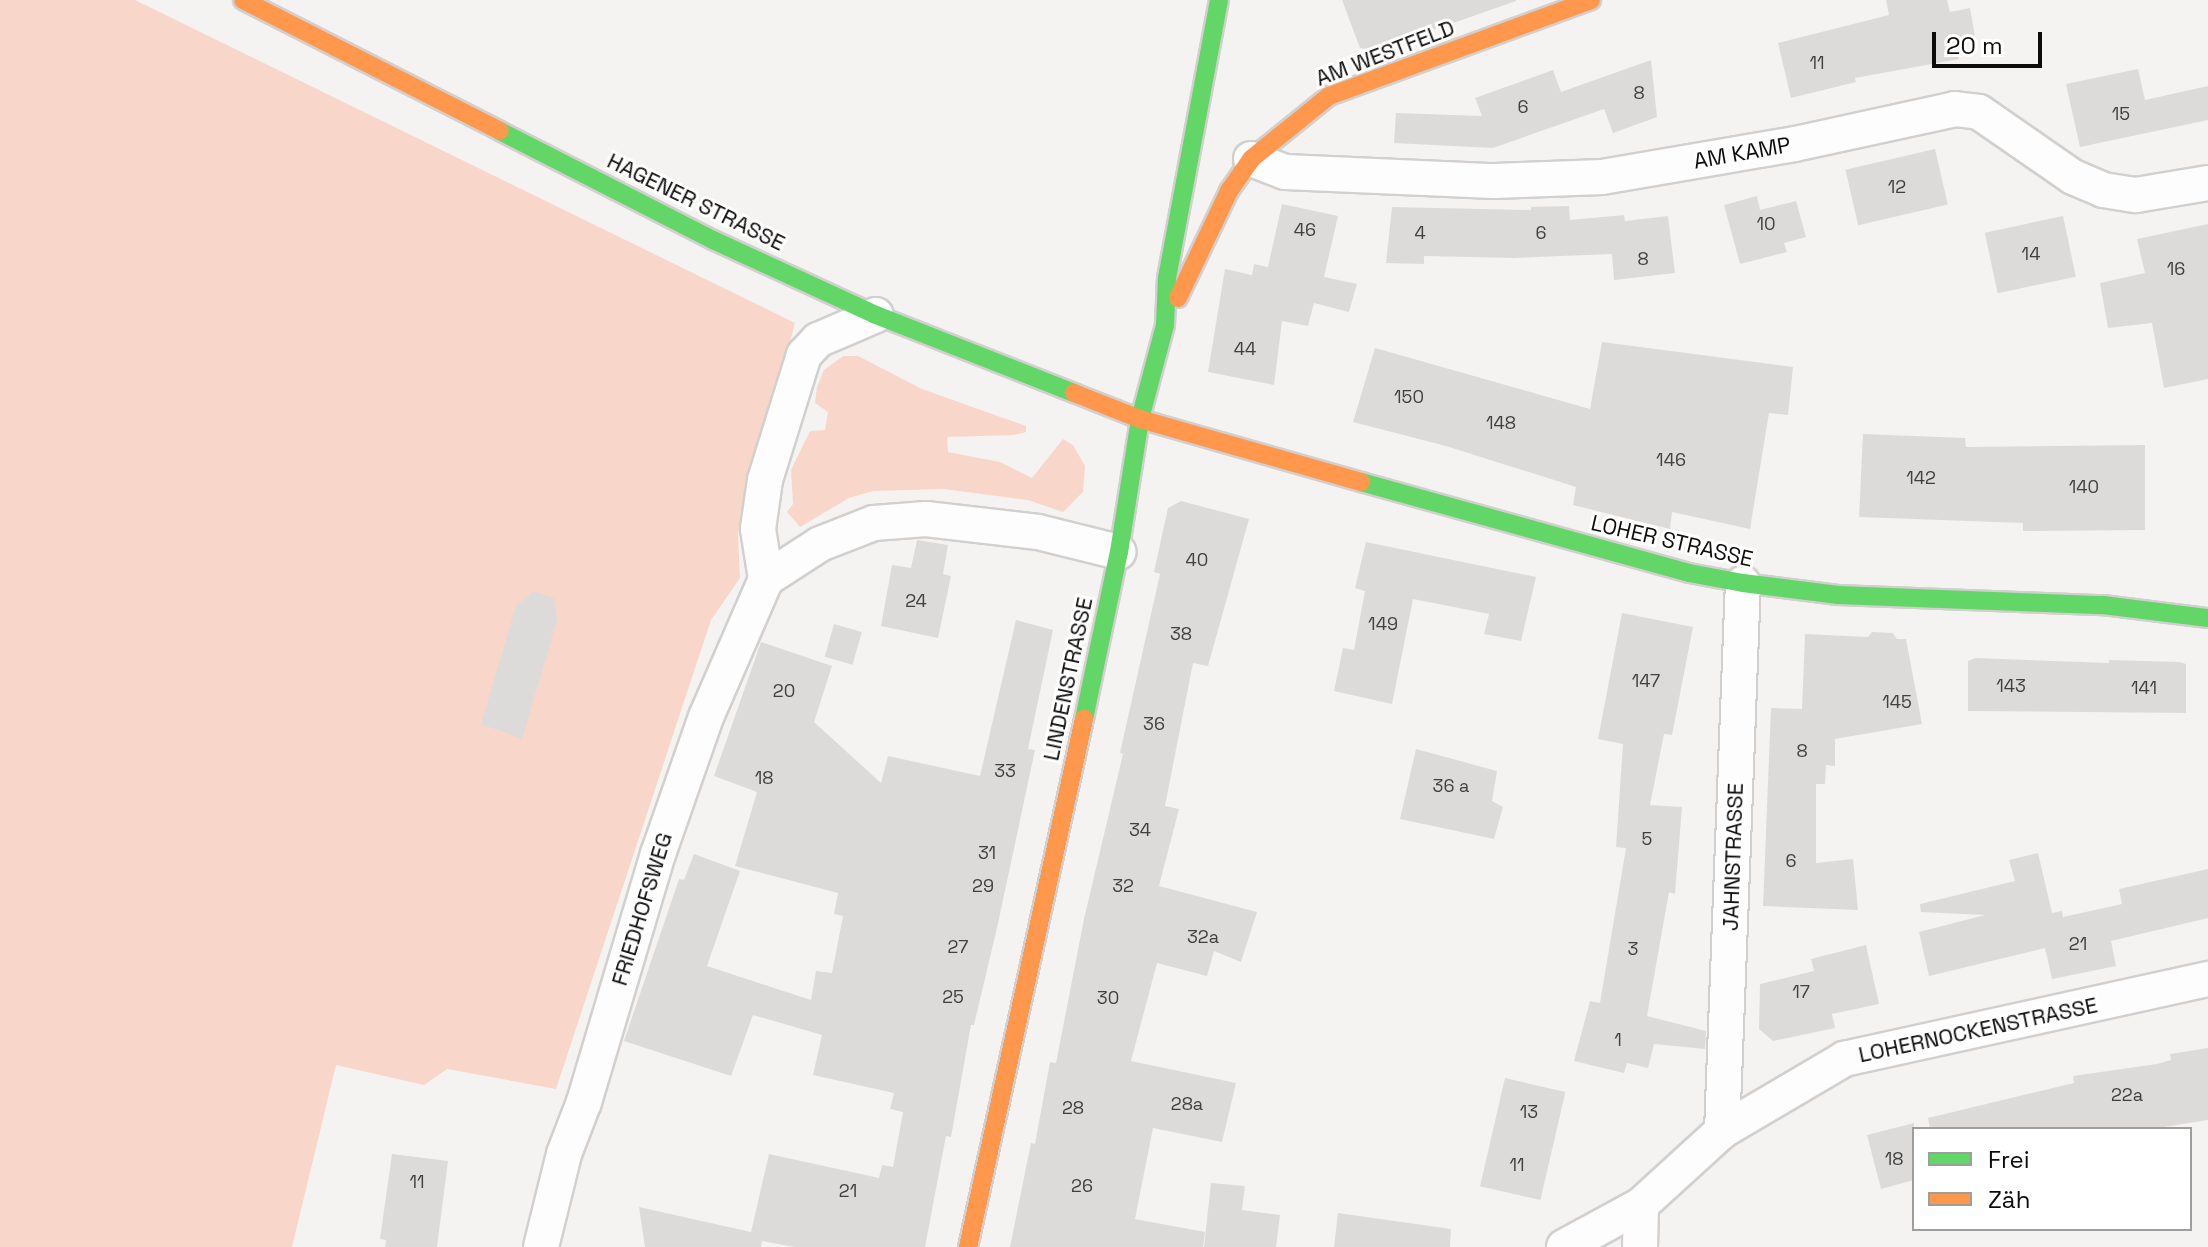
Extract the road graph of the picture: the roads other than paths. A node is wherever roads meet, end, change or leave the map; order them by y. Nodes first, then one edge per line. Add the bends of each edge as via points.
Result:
1 (243, 0) edge
2 (1219, 0) edge
3 (1591, 0) edge
4 (1196, 117) junction
5 (1218, 134) dead end
6 (1245, 155) junction
7 (2208, 183) edge
8 (876, 315) junction
9 (1165, 325) junction
10 (1140, 419) junction
11 (1119, 552) junction
12 (766, 579) junction
13 (1743, 583) junction
14 (2208, 618) edge
15 (2208, 979) edge
16 (1722, 1131) junction
17 (1641, 1205) junction
18 (541, 1247) edge
19 (968, 1247) edge
20 (1564, 1247) edge
21 (1640, 1247) edge

1 - 8 main road, HAGENER STRASSE via 713,240
2 - 4 main road, LINDENSTRASSE
3 - 6 main road, AM WESTFELD via 1329,96
4 - 5 main road
4 - 9 main road, LINDENSTRASSE via 1167,278
6 - 7 street, AM KAMP via 1285,172 1494,181 1602,177 1795,144 1955,109 1979,112 2073,177 2103,190 2136,195
6 - 9 main road, AM WESTFELD
8 - 10 main road, HAGENER STRASSE
8 - 12 street via 818,340 804,355 765,480 758,529
9 - 10 main road, LINDENSTRASSE
10 - 11 main road, LINDENSTRASSE
10 - 13 main road, LOHER STRASSE via 1576,543
11 - 12 street via 1038,532 940,521 874,523 820,544
11 - 19 main road, LINDENSTRASSE
12 - 18 street, FRIEDHOFSWEG via 706,717 658,854 564,1154
13 - 14 main road, LOHER STRASSE via 1838,595 2103,605
13 - 16 street, JAHNSTRASSE
15 - 16 street, LOHERNOCKENSTRASSE via 1844,1059
16 - 17 street, LOHERNOCKENSTRASSE
17 - 20 street, LOHERNOCKENSTRASSE
17 - 21 street

